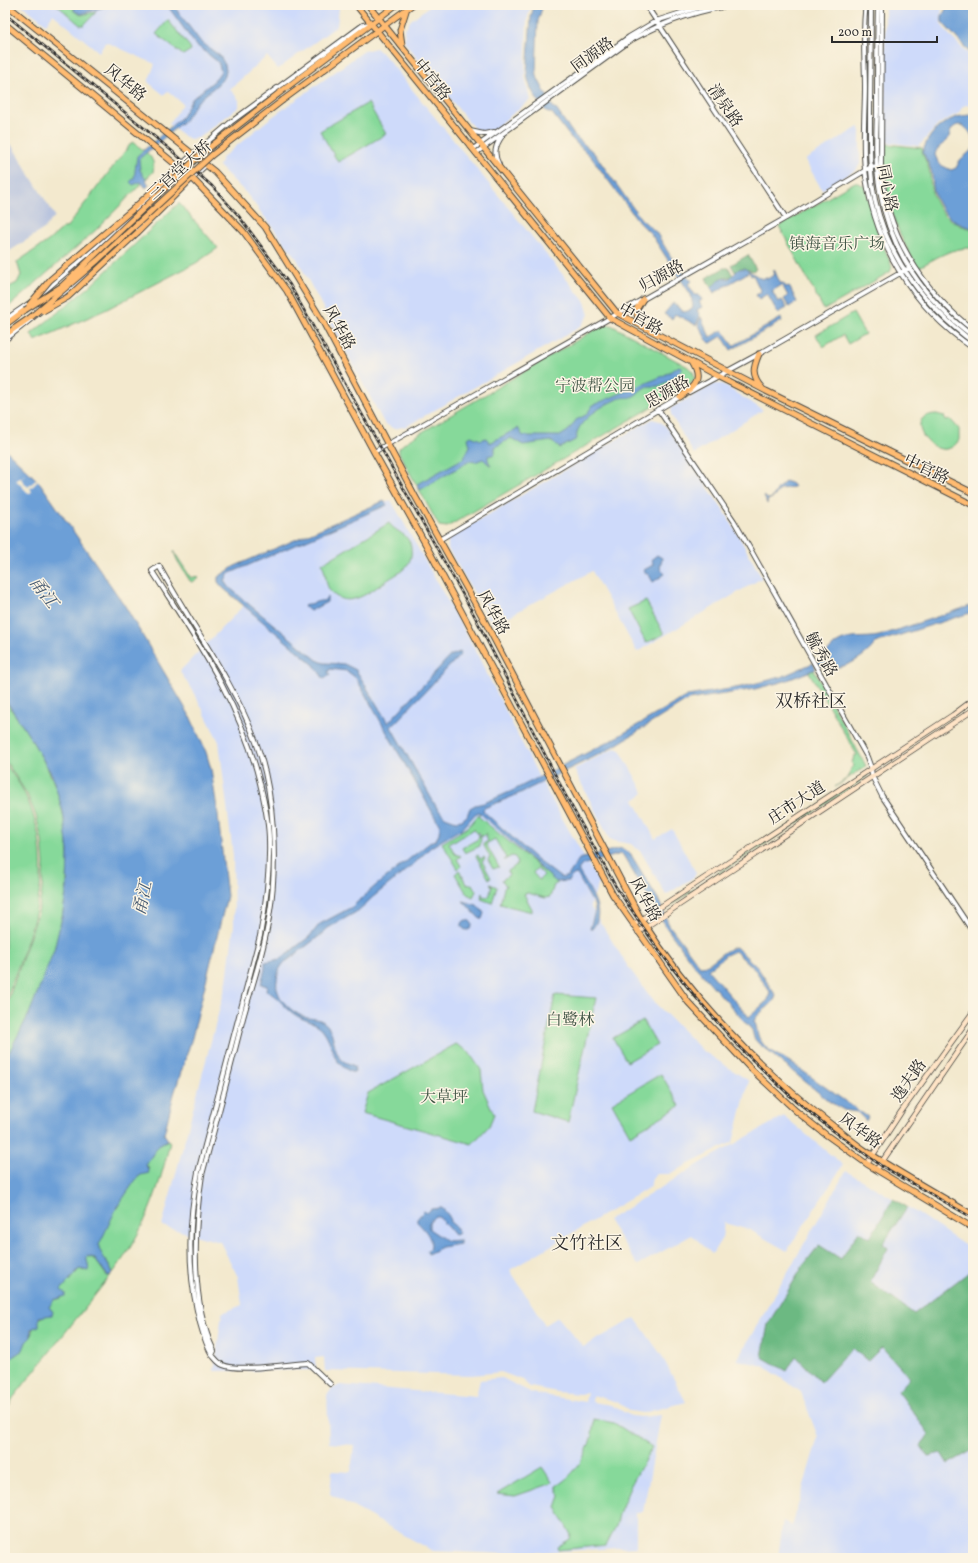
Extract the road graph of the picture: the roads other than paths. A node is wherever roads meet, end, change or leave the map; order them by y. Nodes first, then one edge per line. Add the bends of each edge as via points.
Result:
1 (8, 5) edge
2 (356, 5) edge
3 (368, 5) edge
4 (377, 5) edge
5 (389, 5) edge
6 (396, 5) edge
7 (412, 5) edge
8 (646, 5) edge
9 (706, 5) edge
10 (736, 5) edge
11 (866, 5) edge
12 (871, 5) edge
13 (878, 5) edge
14 (882, 5) edge
15 (406, 10) junction
16 (378, 18) junction
17 (656, 21) junction
18 (5, 24) edge
19 (372, 24) junction
20 (659, 25) junction
21 (384, 26) junction
22 (378, 31) junction
23 (404, 50) junction
24 (468, 129) junction
25 (502, 129) junction
26 (505, 133) junction
27 (482, 146) junction
28 (475, 151) junction
29 (193, 154) junction
30 (206, 165) junction
31 (877, 166) junction
32 (178, 167) junction
33 (870, 167) junction
34 (501, 170) junction
35 (865, 170) junction
36 (192, 178) junction
37 (786, 218) junction
38 (909, 268) junction
39 (905, 270) junction
40 (900, 273) junction
41 (642, 299) junction
42 (25, 310) junction
43 (617, 313) junction
44 (31, 317) junction
45 (610, 318) junction
46 (5, 320) edge
47 (639, 323) junction
48 (5, 325) edge
49 (973, 330) edge
50 (5, 335) edge
51 (973, 336) edge
52 (5, 340) edge
53 (973, 342) edge
54 (973, 348) edge
55 (759, 354) junction
56 (690, 361) junction
57 (728, 371) junction
58 (717, 376) junction
59 (766, 392) junction
60 (680, 397) junction
61 (658, 409) junction
62 (387, 444) junction
63 (374, 452) junction
64 (973, 494) edge
65 (973, 505) edge
66 (439, 540) junction
67 (973, 700) edge
68 (973, 710) edge
69 (871, 768) junction
70 (872, 776) junction
71 (643, 917) junction
72 (633, 925) junction
73 (646, 926) junction
74 (638, 932) junction
75 (973, 932) edge
76 (973, 1012) edge
77 (973, 1029) edge
78 (873, 1155) junction
79 (883, 1161) junction
80 (868, 1164) junction
81 (877, 1169) junction
82 (973, 1215) edge
83 (973, 1228) edge
84 (212, 1355) junction
85 (330, 1384) dead end

1 - 29 main road, 风华路
2 - 19 main road, 中官路
3 - 16 main road, 中官路
4 - 5 main road
6 - 16 main road, 三官堂大桥
7 - 15 main road, 三官堂大桥
8 - 17 street, 清泉路
9 - 17 street, 同源路
10 - 20 street, 同源路 via 693,14
11 - 35 street
12 - 33 street, 同心路
13 - 31 street, 同心路
14 - 49 street via 882,171 889,209 905,251 929,288 941,303
15 - 21 main road, 三官堂大桥
15 - 23 main road via 400,30
16 - 19 main road, 三官堂大桥
16 - 21 main road, 中官路
17 - 20 street, 清泉路
17 - 25 street, 同源路 via 629,36
18 - 32 main road, 风华路
19 - 22 main road, 中官路
19 - 29 street via 362,25 231,122
19 - 42 main road, 三官堂大桥, bridge via 200,155 62,286
20 - 26 street, 同源路 via 631,40
20 - 37 street, 清泉路
21 - 22 main road, 三官堂大桥
21 - 23 main road, 中官路
22 - 28 main road, 中官路
22 - 44 main road, 三官堂大桥, bridge via 282,100 212,155 98,260
23 - 24 main road, 中官路
24 - 25 street via 477,134 484,134
24 - 27 main road, 中官路
25 - 27 street, 同源路
26 - 27 street, 同源路
26 - 34 street via 495,150
27 - 28 street, 同源路
27 - 34 main road, 中官路
28 - 45 main road, 中官路
29 - 30 main road, 风华路
29 - 32 street
30 - 36 street
30 - 62 main road, 风华路 via 265,227 283,254 322,320
31 - 33 street, 归源路
31 - 38 street, 同心路 via 887,220
32 - 36 main road, 风华路
32 - 42 main road, bridge via 50,280
32 - 46 street via 166,182 109,236 33,300
33 - 35 street, 归源路
33 - 39 street, 同心路 via 880,215
34 - 43 main road, 中官路
35 - 37 street, 归源路
35 - 40 street via 880,233
36 - 44 main road, bridge via 68,297
36 - 52 street via 81,279
36 - 63 main road, 风华路 via 243,231 287,291
37 - 41 street, 归源路
38 - 39 street, 思源路
38 - 51 street, 同心路 via 938,306
39 - 40 street, 思源路
39 - 53 street, 同心路 via 912,283 933,308
40 - 54 street via 937,319
40 - 55 street, 思源路
41 - 43 street, 归源路
41 - 47 main road via 636,310
42 - 48 main road, 三官堂大桥
43 - 45 street, 归源路
43 - 47 main road, 中官路
44 - 50 main road, 三官堂大桥
45 - 56 main road, 中官路
45 - 62 street, 归源路
47 - 57 main road, 中官路
55 - 57 street, 思源路
55 - 59 main road via 753,368 754,377
56 - 58 main road, 中官路
56 - 60 main road via 696,373 696,382
57 - 58 street, 思源路
57 - 59 main road, 中官路
58 - 60 street, 思源路
58 - 65 main road, 中官路
59 - 64 main road, 中官路
60 - 61 street, 思源路
61 - 66 street, 思源路
61 - 69 street, 毓秀路 via 734,521
62 - 63 street, 归源路
62 - 66 main road, 风华路
63 - 72 main road, 风华路 via 613,895
66 - 71 main road, 风华路
67 - 69 main road, 庄市大道
68 - 70 main road, 庄市大道
69 - 70 street, 毓秀路
69 - 71 main road, 庄市大道
70 - 73 main road, 庄市大道
70 - 75 street, 毓秀路 via 882,796
71 - 72 main road, 庄市大道
71 - 73 main road, 风华路
72 - 74 main road, 风华路
73 - 74 main road, 庄市大道
73 - 78 main road, 风华路 via 714,1014 758,1062 805,1104
74 - 80 main road, 风华路 via 688,1002 750,1068 796,1111
76 - 78 main road, 逸夫路
77 - 79 main road, 逸夫路
78 - 79 main road, 风华路
78 - 80 main road, 逸夫路
79 - 81 main road, 逸夫路
79 - 82 main road, 风华路
80 - 81 main road, 风华路
81 - 83 main road, 风华路
84 - 84 street via 214,1351 203,1314 195,1269 197,1206 202,1175 268,925 273,894 273,831 256,742 228,680 159,566 152,571 212,666 241,724 254,760 264,800 269,839 267,897 260,936 192,1201 189,1239 192,1283 198,1314
84 - 85 street via 228,1368 308,1363

